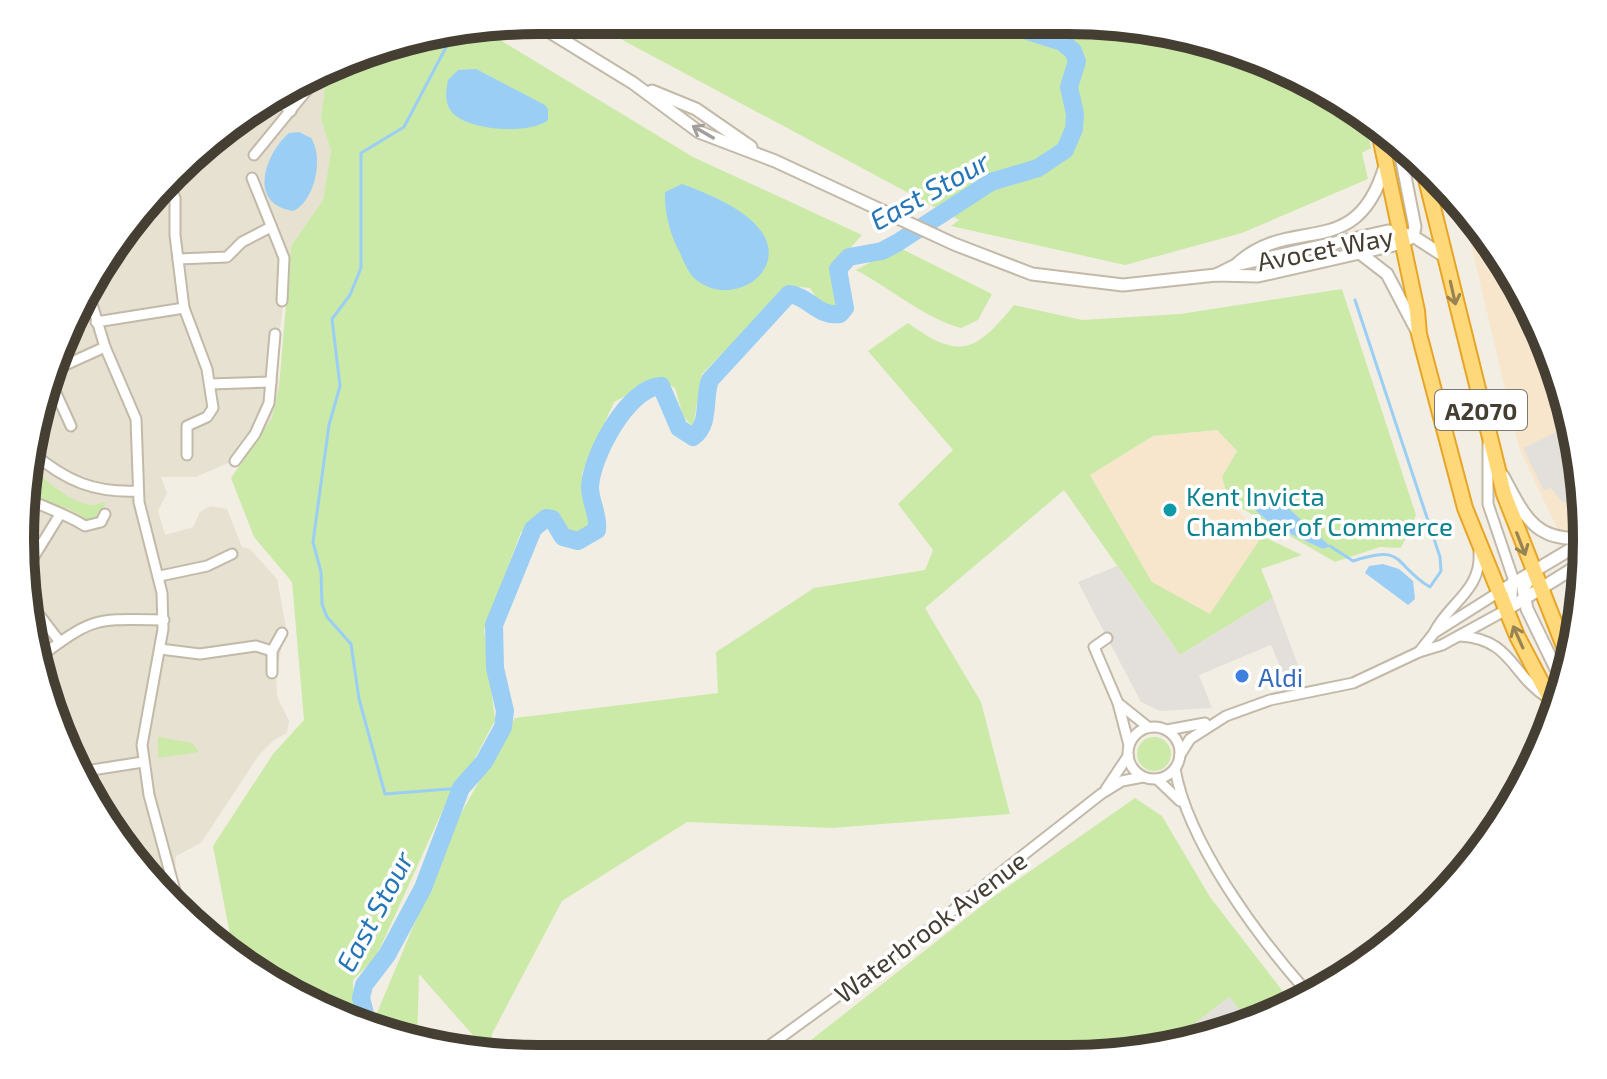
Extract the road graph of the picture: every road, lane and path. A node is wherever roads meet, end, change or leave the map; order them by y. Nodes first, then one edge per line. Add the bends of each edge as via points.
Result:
1 (553, 34) edge
2 (307, 91) edge
3 (283, 105) edge
4 (291, 111) junction
5 (1381, 143) edge
6 (254, 155) dead end
7 (1402, 160) edge
8 (1385, 166) junction
9 (252, 178) dead end
10 (1427, 184) edge
11 (172, 193) edge
12 (269, 228) junction
13 (1406, 237) junction
14 (1361, 254) junction
15 (1444, 256) junction
16 (178, 259) junction
17 (1236, 265) junction
18 (1216, 275) junction
19 (282, 301) dead end
20 (92, 306) edge
21 (184, 308) junction
22 (96, 322) junction
23 (275, 334) dead end
24 (1419, 334) junction
25 (105, 347) junction
26 (65, 365) edge
27 (271, 382) junction
28 (210, 384) junction
29 (56, 393) edge
30 (71, 426) dead end
31 (1488, 437) junction
32 (187, 455) dead end
33 (1494, 458) junction
34 (41, 459) edge
35 (235, 461) dead end
36 (138, 491) junction
37 (35, 503) edge
38 (105, 514) dead end
39 (59, 516) junction
40 (1478, 538) junction
41 (1573, 539) edge
42 (1573, 547) edge
43 (213, 550) dead end
44 (232, 554) dead end
45 (34, 556) edge
46 (217, 561) junction
47 (1572, 569) edge
48 (1533, 574) junction
49 (160, 576) junction
50 (1513, 584) junction
51 (1540, 590) junction
52 (1499, 592) junction
53 (1525, 599) junction
54 (1506, 610) junction
55 (40, 616) edge
56 (164, 620) junction
57 (282, 633) dead end
58 (1434, 633) junction
59 (1459, 636) junction
60 (1107, 638) dead end
61 (60, 642) junction
62 (1562, 642) edge
63 (160, 649) junction
64 (272, 651) junction
65 (47, 652) edge
66 (1419, 652) junction
67 (1556, 669) edge
68 (272, 673) dead end
69 (1548, 695) edge
70 (1547, 699) edge
71 (1118, 703) junction
72 (1220, 719) junction
73 (1148, 727) junction
74 (1167, 730) junction
75 (1129, 745) junction
76 (1180, 755) junction
77 (1128, 756) junction
78 (143, 762) junction
79 (1175, 769) junction
80 (90, 770) edge
81 (1143, 777) junction
82 (1157, 779) junction
83 (1101, 794) junction
84 (1191, 817) junction
85 (175, 890) edge
86 (1302, 987) edge
87 (770, 1045) edge

1 - 18 street, Avocet Way via 699,132 1032,274 1088,282 1159,283
2 - 4 street
3 - 4 street
4 - 6 street
5 - 8 highway, A2070
7 - 13 street, Avocet Way via 1414,215
8 - 13 highway, A2070
8 - 17 street, Avocet Way via 1375,197 1353,221 1254,251
9 - 12 street
10 - 15 highway, A2070
11 - 16 street
12 - 16 street via 227,257
12 - 19 street via 284,258
13 - 14 street, Avocet Way
13 - 15 street, Avocet Way
13 - 17 street, Avocet Way
13 - 24 highway, A2070
14 - 18 street, Avocet Way via 1258,276
14 - 24 street, Avocet Way via 1387,274
15 -> 31 highway, A2070
16 - 21 street
17 - 18 street, Avocet Way
20 - 22 street
21 - 22 street
21 - 28 street
22 - 25 street
23 - 27 street
24 - 40 highway, A2070 via 1456,480
25 - 26 street
25 - 36 street via 136,419
27 - 28 street
27 - 35 street via 263,417
28 - 32 street via 213,408 187,426
29 - 30 street
31 - 33 highway, A2070
31 - 50 street via 1488,504
33 - 41 street via 1524,514 1539,530
33 -> 48 highway, A2070
34 - 36 street via 89,488
36 - 49 street
37 - 39 street
38 - 39 street via 92,527 69,515
39 - 45 street
40 - 52 highway, A2070
40 - 58 street via 1478,575
42 - 48 street
43 - 46 street
44 - 46 street
46 - 49 street
47 - 51 street
48 - 50 street
48 - 51 highway, A2070
48 - 53 street via 1523,589
49 - 56 street
50 - 52 street
50 - 54 street
51 - 53 street
51 - 62 highway, A2070
52 - 54 highway, A2070
52 - 58 street
53 - 54 street
53 - 67 street
54 - 59 street
69 -> 54 highway, A2070
55 - 61 street
56 - 61 street via 96,621
56 - 63 street
57 - 64 street
58 - 66 street
59 - 66 street
59 - 70 street via 1499,647
60 - 71 street via 1094,647
61 - 65 street
63 - 64 street via 200,654 256,646
63 - 78 street via 147,703
64 - 68 street
66 - 72 street via 1353,683 1270,700
71 - 73 street
71 - 75 street
72 - 74 street
72 - 76 street via 1190,739
73 - 74 street
73 - 75 street
74 - 76 street via 1176,738
75 - 77 street
76 - 79 street
77 - 81 street
77 - 83 street, Waterbrook Avenue
78 - 80 street
78 - 85 street
79 - 82 street
79 - 84 street
81 - 82 street
81 - 83 street, Waterbrook Avenue via 1122,781
82 - 84 street
83 - 87 street, Waterbrook Avenue
84 - 86 street via 1230,893

